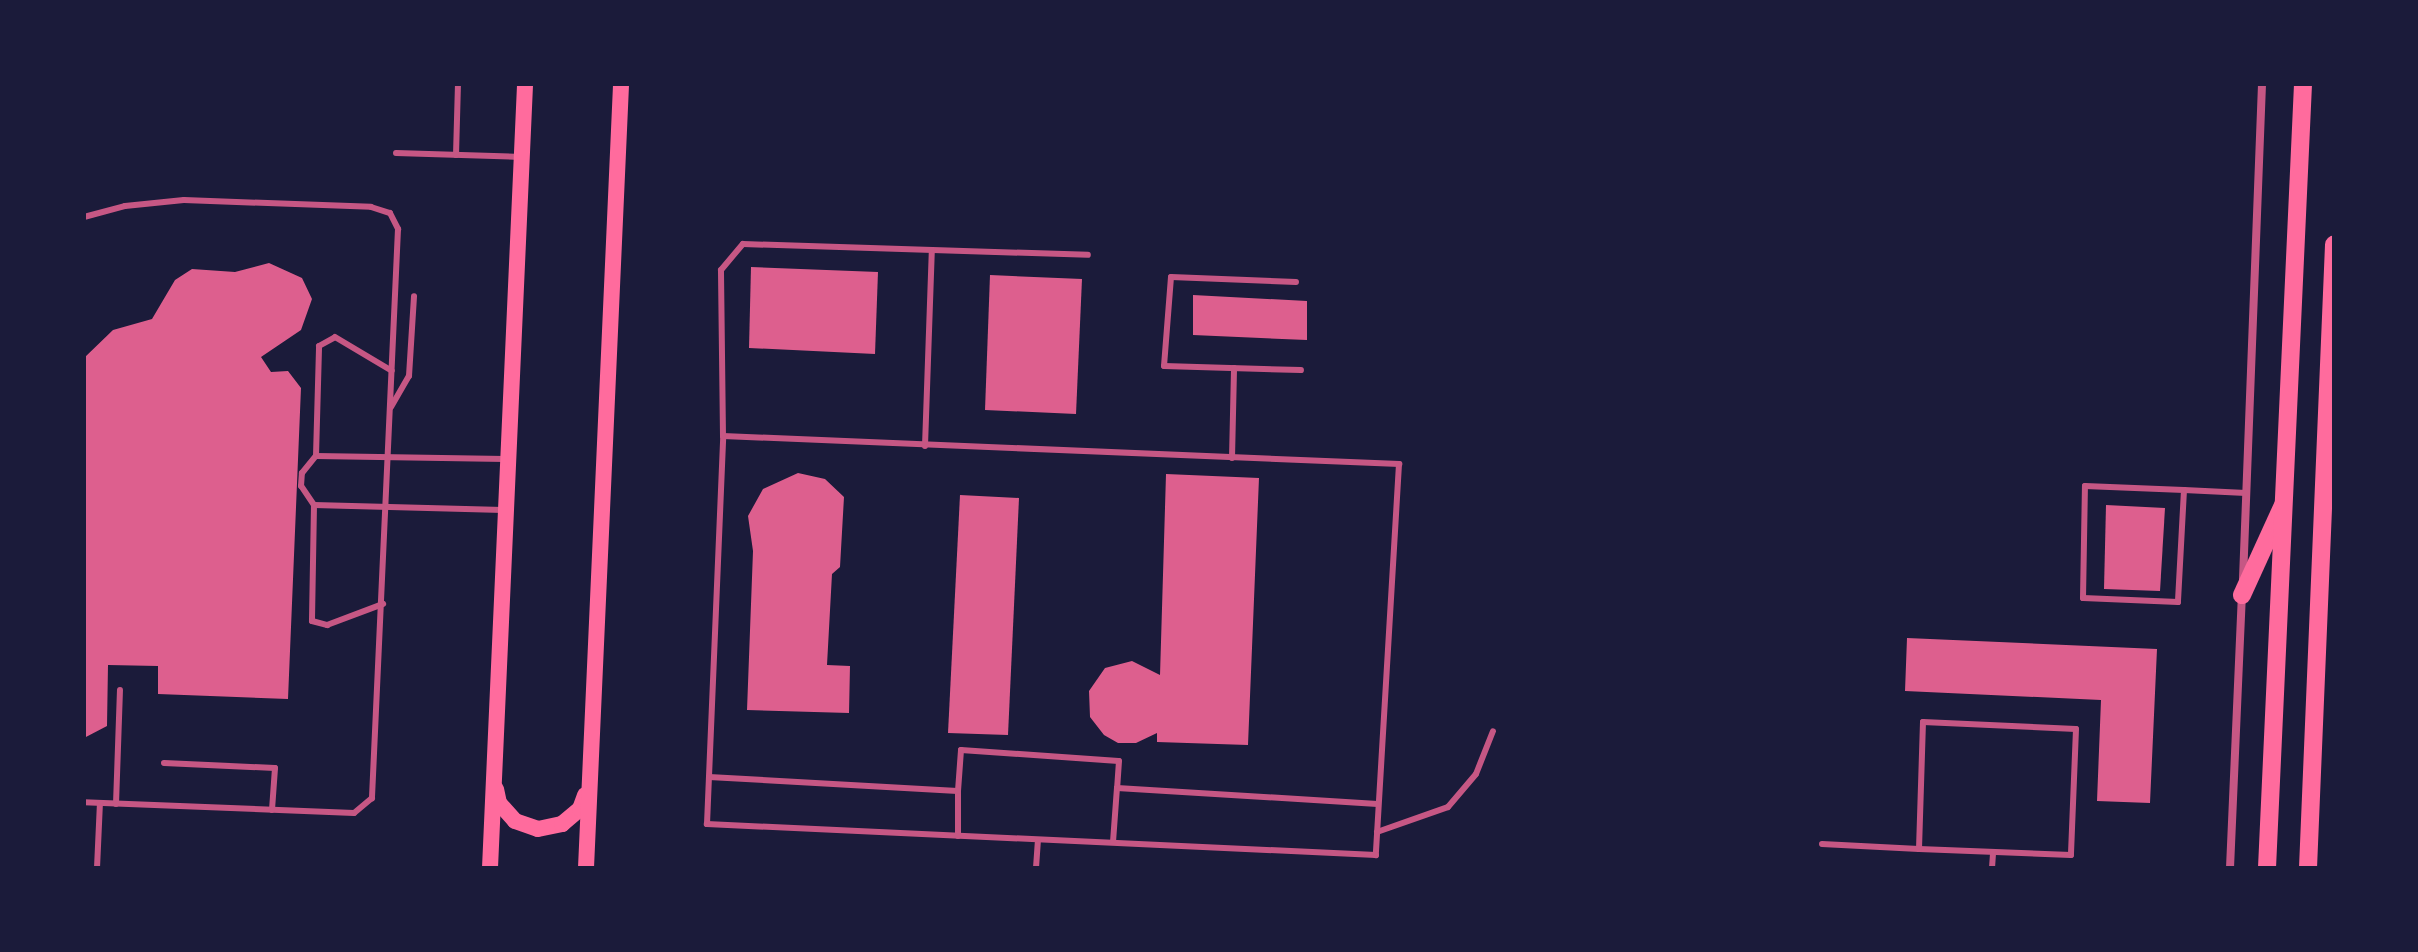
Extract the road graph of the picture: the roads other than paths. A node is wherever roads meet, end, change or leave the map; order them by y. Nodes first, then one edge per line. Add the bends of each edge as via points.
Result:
1 (458, 84) edge
2 (525, 84) edge
3 (621, 84) edge
4 (2262, 84) edge
5 (2303, 84) edge
6 (396, 153) dead end
7 (456, 155) junction
8 (522, 157) junction
9 (84, 217) edge
10 (2334, 245) edge
11 (932, 250) junction
12 (1088, 255) dead end
13 (1296, 282) dead end
14 (414, 296) dead end
15 (1234, 368) junction
16 (1301, 370) dead end
17 (392, 371) junction
18 (391, 407) junction
19 (723, 436) junction
20 (925, 446) junction
21 (316, 456) junction
22 (389, 456) junction
23 (1232, 458) junction
24 (509, 459) junction
25 (2184, 490) junction
26 (2246, 493) junction
27 (2288, 495) junction
28 (314, 505) junction
29 (387, 506) junction
30 (507, 510) junction
31 (2242, 595) junction
32 (383, 604) junction
33 (120, 690) dead end
34 (1493, 731) dead end
35 (164, 763) dead end
36 (709, 777) junction
37 (494, 780) junction
38 (589, 787) junction
39 (1117, 788) junction
40 (958, 791) junction
41 (84, 802) edge
42 (100, 803) junction
43 (116, 804) junction
44 (1378, 804) junction
45 (272, 810) junction
46 (1377, 832) junction
47 (958, 836) junction
48 (1038, 841) junction
49 (1113, 842) junction
50 (1822, 844) dead end
51 (1919, 849) junction
52 (1993, 853) junction
53 (97, 868) edge
54 (490, 868) edge
55 (586, 868) edge
56 (1036, 868) edge
57 (1992, 868) edge
58 (2230, 868) edge
59 (2267, 868) edge
60 (2308, 868) edge

1 - 7 lane
2 - 8 main road
3 - 38 main road
4 - 26 street
5 - 27 main road
6 - 7 lane
7 - 8 lane
8 - 24 main road
9 - 17 lane via 184,200 383,209 398,229
10 - 60 main road
11 - 12 lane
11 - 19 lane via 743,244 721,270
11 - 20 lane
13 - 15 lane via 1171,277 1164,366
14 - 18 lane via 409,376
15 - 16 lane
15 - 23 lane
17 - 18 lane
17 - 21 lane via 335,337 319,346
18 - 22 lane
19 - 20 lane
19 - 36 lane
20 - 23 lane
21 - 22 lane
21 - 28 lane via 302,473 301,486
22 - 24 lane
22 - 29 lane
23 - 44 lane via 1399,464
24 - 30 main road
25 - 25 lane via 2085,486 2083,598 2178,602
25 - 26 lane
26 - 31 street
27 - 31 main road
27 - 59 main road
28 - 29 lane
28 - 32 lane via 312,621 327,625
29 - 30 lane
29 - 32 lane
30 - 37 main road
31 - 58 street
32 - 45 lane via 372,798 354,813
33 - 43 lane
34 - 46 lane via 1476,774 1448,807
35 - 45 lane via 275,768
36 - 40 lane
36 - 47 lane via 707,824
37 - 38 main road via 499,803 515,821 538,829 562,824 580,809
37 - 54 main road
38 - 55 main road
39 - 40 lane via 1119,761 961,750
39 - 44 lane
39 - 49 lane
40 - 47 lane
41 - 42 lane
42 - 43 lane
42 - 53 lane
43 - 45 lane
44 - 46 lane
46 - 49 lane via 1376,855
47 - 48 lane
48 - 49 lane
48 - 56 lane
50 - 51 lane
51 - 52 lane
51 - 52 lane via 1923,722 2076,729 2071,855
52 - 57 lane

